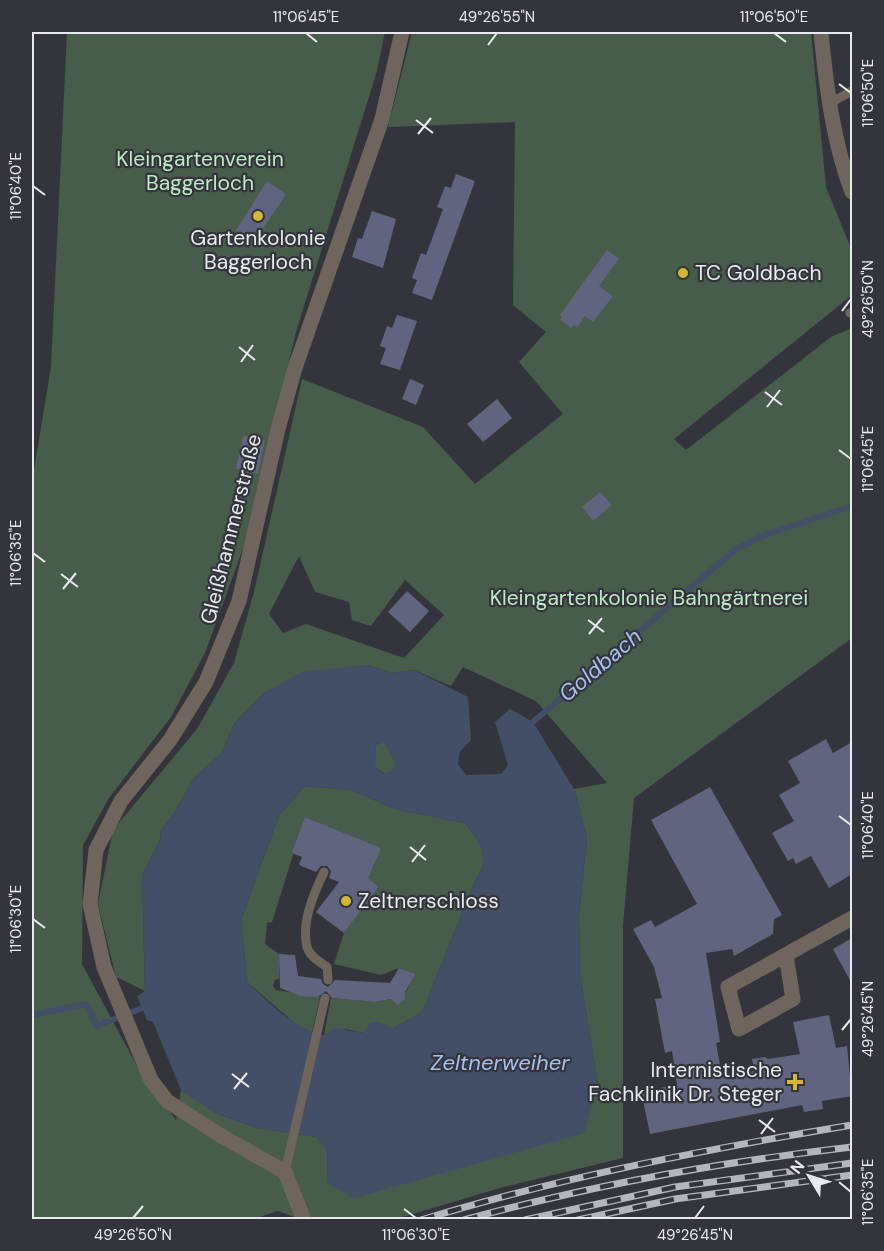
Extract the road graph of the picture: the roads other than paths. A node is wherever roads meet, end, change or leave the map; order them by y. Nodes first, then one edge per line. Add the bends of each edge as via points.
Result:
1 (402, 32) edge
2 (821, 32) edge
3 (852, 91) edge
4 (830, 103) junction
5 (849, 171) edge
6 (852, 192) edge
7 (324, 872) dead end
8 (852, 918) edge
9 (786, 955) junction
10 (328, 980) dead end
11 (325, 998) dead end
12 (285, 1172) junction
13 (304, 1220) edge

1 - 12 street, Gleißhammerstraße via 382,118 278,429 239,602 224,644 170,740 121,801 96,850 90,904 104,968 151,1080 167,1101
2 - 4 street
3 - 4 lane
4 - 5 street
5 - 6 street
7 - 10 lane via 311,900 307,947 327,967
8 - 9 street
9 - 9 street via 728,987 739,1029 793,999
11 - 12 lane
12 - 13 street

